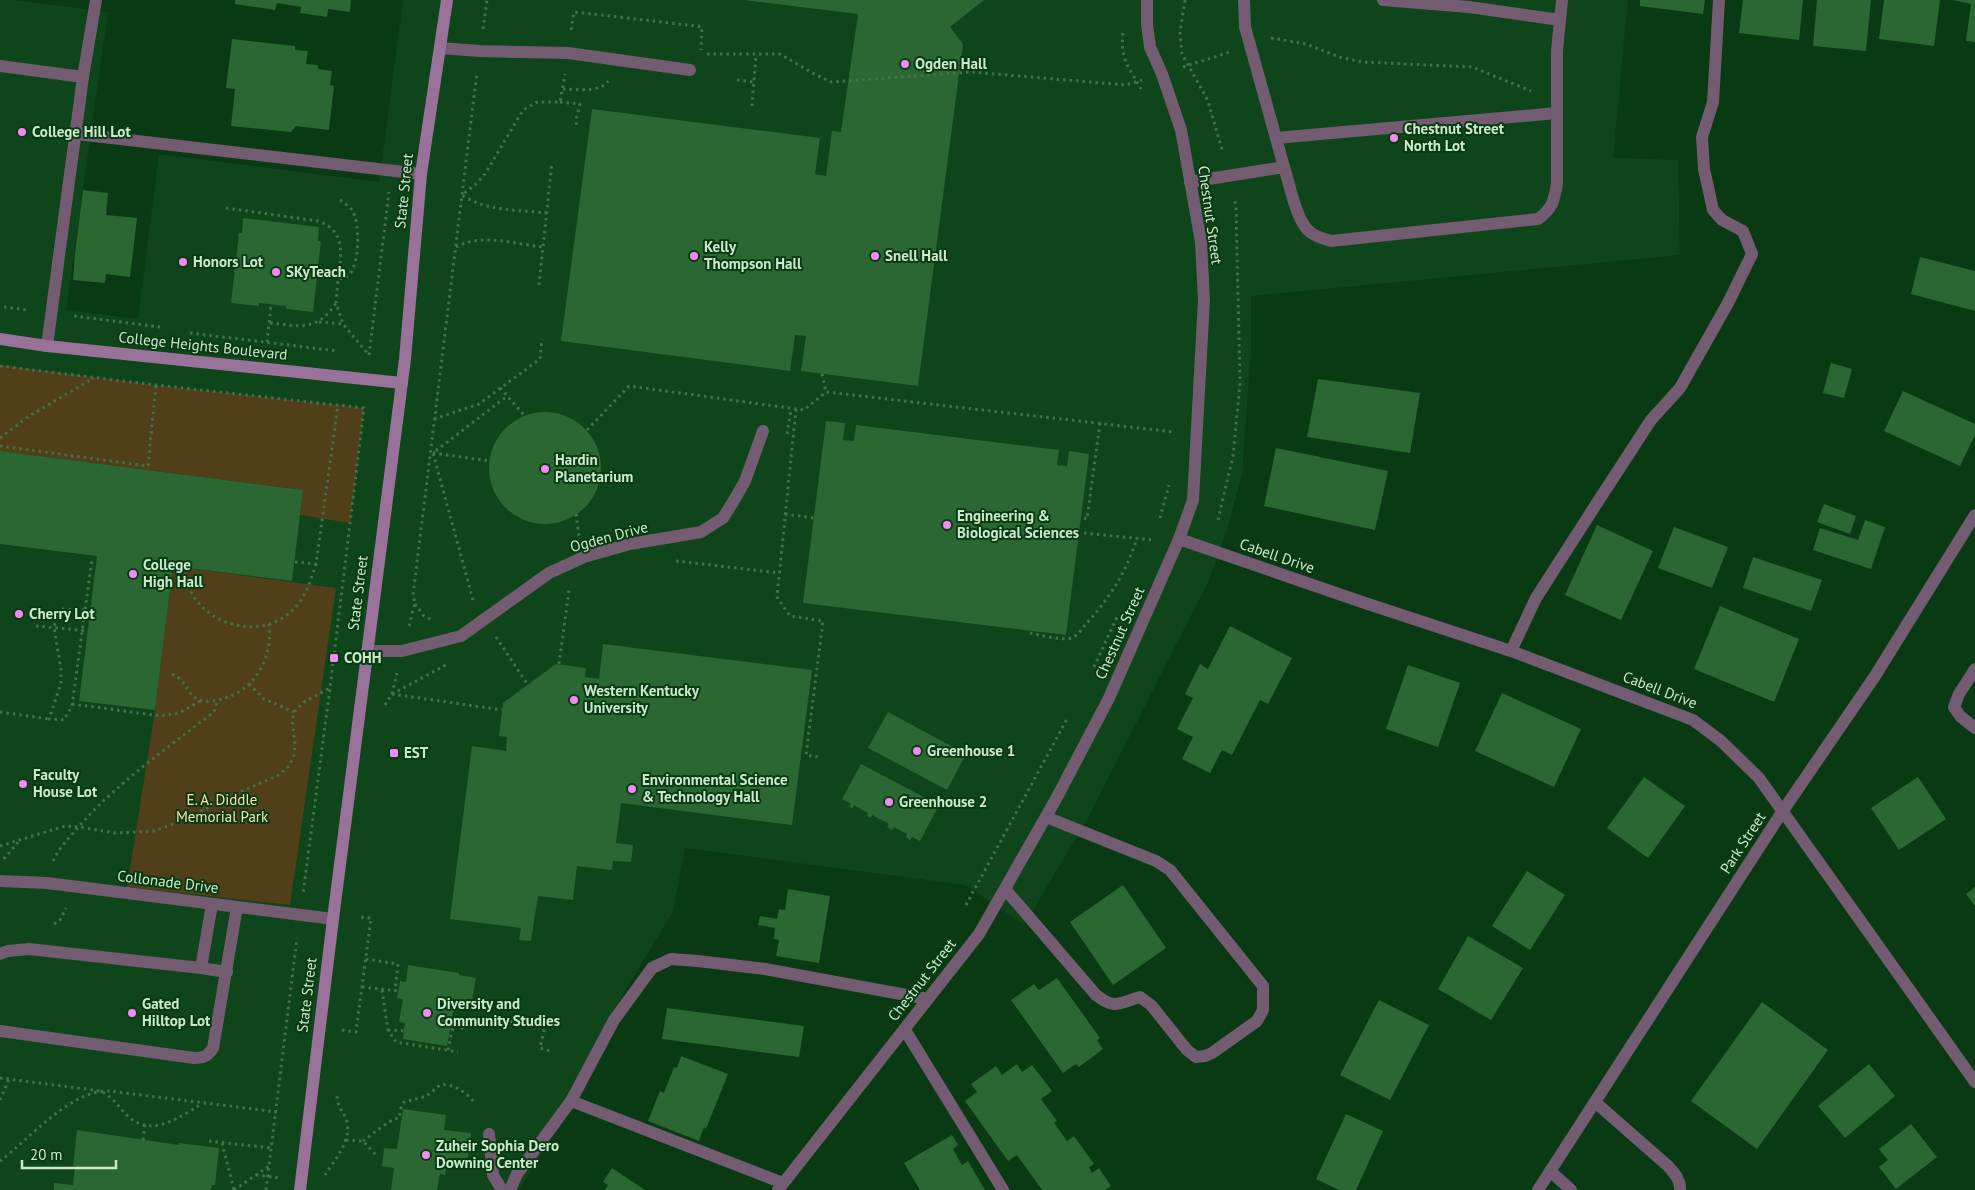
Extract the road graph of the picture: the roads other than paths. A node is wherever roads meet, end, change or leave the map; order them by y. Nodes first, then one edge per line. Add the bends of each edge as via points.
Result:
1 (96, 0) edge
2 (447, 0) edge
3 (1147, 0) edge
4 (1244, 0) edge
5 (1383, 0) edge
6 (1562, 0) edge
7 (1720, 0) edge
8 (1560, 20) junction
9 (440, 48) junction
10 (0, 66) edge
11 (690, 70) dead end
12 (83, 77) junction
13 (1557, 113) junction
14 (76, 134) junction
15 (1276, 138) junction
16 (1284, 168) junction
17 (421, 174) junction
18 (1190, 182) junction
19 (0, 339) edge
20 (47, 346) junction
21 (402, 383) junction
22 (763, 431) dead end
23 (1975, 515) edge
24 (1179, 539) junction
25 (1511, 651) junction
26 (367, 652) junction
27 (1975, 669) edge
28 (1975, 728) edge
29 (1782, 812) junction
30 (1046, 817) junction
31 (0, 881) edge
32 (1006, 889) junction
33 (212, 904) junction
34 (237, 907) junction
35 (333, 918) junction
36 (0, 954) edge
37 (201, 968) junction
38 (227, 972) junction
39 (928, 999) junction
40 (904, 1030) junction
41 (0, 1031) edge
42 (1975, 1082) edge
43 (571, 1101) junction
44 (1595, 1102) junction
45 (489, 1134) dead end
46 (1550, 1171) junction
47 (781, 1187) edge
48 (300, 1190) edge
49 (502, 1190) edge
50 (510, 1190) edge
51 (1004, 1190) edge
52 (1538, 1190) edge
53 (1571, 1190) edge
54 (1680, 1190) edge

1 - 12 street
2 - 9 street, State Street
3 - 18 street, Chestnut Street via 1150,47 1181,130
4 - 15 street via 1245,27
5 - 8 street via 1469,7
6 - 8 street
7 - 25 street via 1713,102 1702,137 1704,169 1713,210 1722,220 1743,231 1752,254 1680,388 1651,420 1536,598
8 - 13 street
9 - 11 street via 568,53
9 - 17 street, State Street
10 - 12 street
12 - 14 street
13 - 15 street
13 - 16 street via 1557,183 1553,204 1538,219 1331,241 1310,233 1302,224
14 - 17 street
14 - 20 street
15 - 16 street
16 - 18 street
17 - 21 street, State Street
18 - 24 street, Chestnut Street via 1201,242 1204,300 1193,500
19 - 20 street, College Heights Boulevard
20 - 21 street, College Heights Boulevard
21 - 26 street, State Street
22 - 26 street, Ogden Drive via 745,481 723,518 701,532 630,544 584,557 549,574 461,636 402,651
23 - 29 street, Park Street via 1875,676
24 - 25 street, Cabell Drive
24 - 30 street, Chestnut Street via 1110,698
25 - 29 street, Cabell Drive via 1693,720 1721,741 1759,778
26 - 35 street, State Street
27 - 28 street via 1954,707
29 - 42 street, Cabell Drive
29 - 44 street, Park Street
30 - 32 street, Chestnut Street
30 - 32 street via 1156,861 1170,870 1263,986 1263,1010 1257,1021 1212,1053 1196,1057 1186,1050 1151,1005 1140,997 1118,1005 1106,1004
31 - 33 street, Collonade Drive via 39,882
32 - 39 street, Chestnut Street via 979,934
33 - 34 street, Collonade Drive
33 - 37 street
34 - 35 street, Collonade Drive
34 - 38 street
35 - 48 street, State Street
36 - 37 street via 29,949
37 - 38 street
38 - 41 street via 213,1048 202,1058
39 - 40 street, Chestnut Street
39 - 43 street via 765,969 671,959 652,968 633,993 614,1020
40 - 47 street, Chestnut Street
40 - 51 street
43 - 47 street
43 - 50 street via 517,1174
44 - 46 street, Park Street
44 - 54 street via 1668,1166 1676,1175
45 - 49 street via 493,1175
46 - 52 street, Park Street
46 - 53 street

